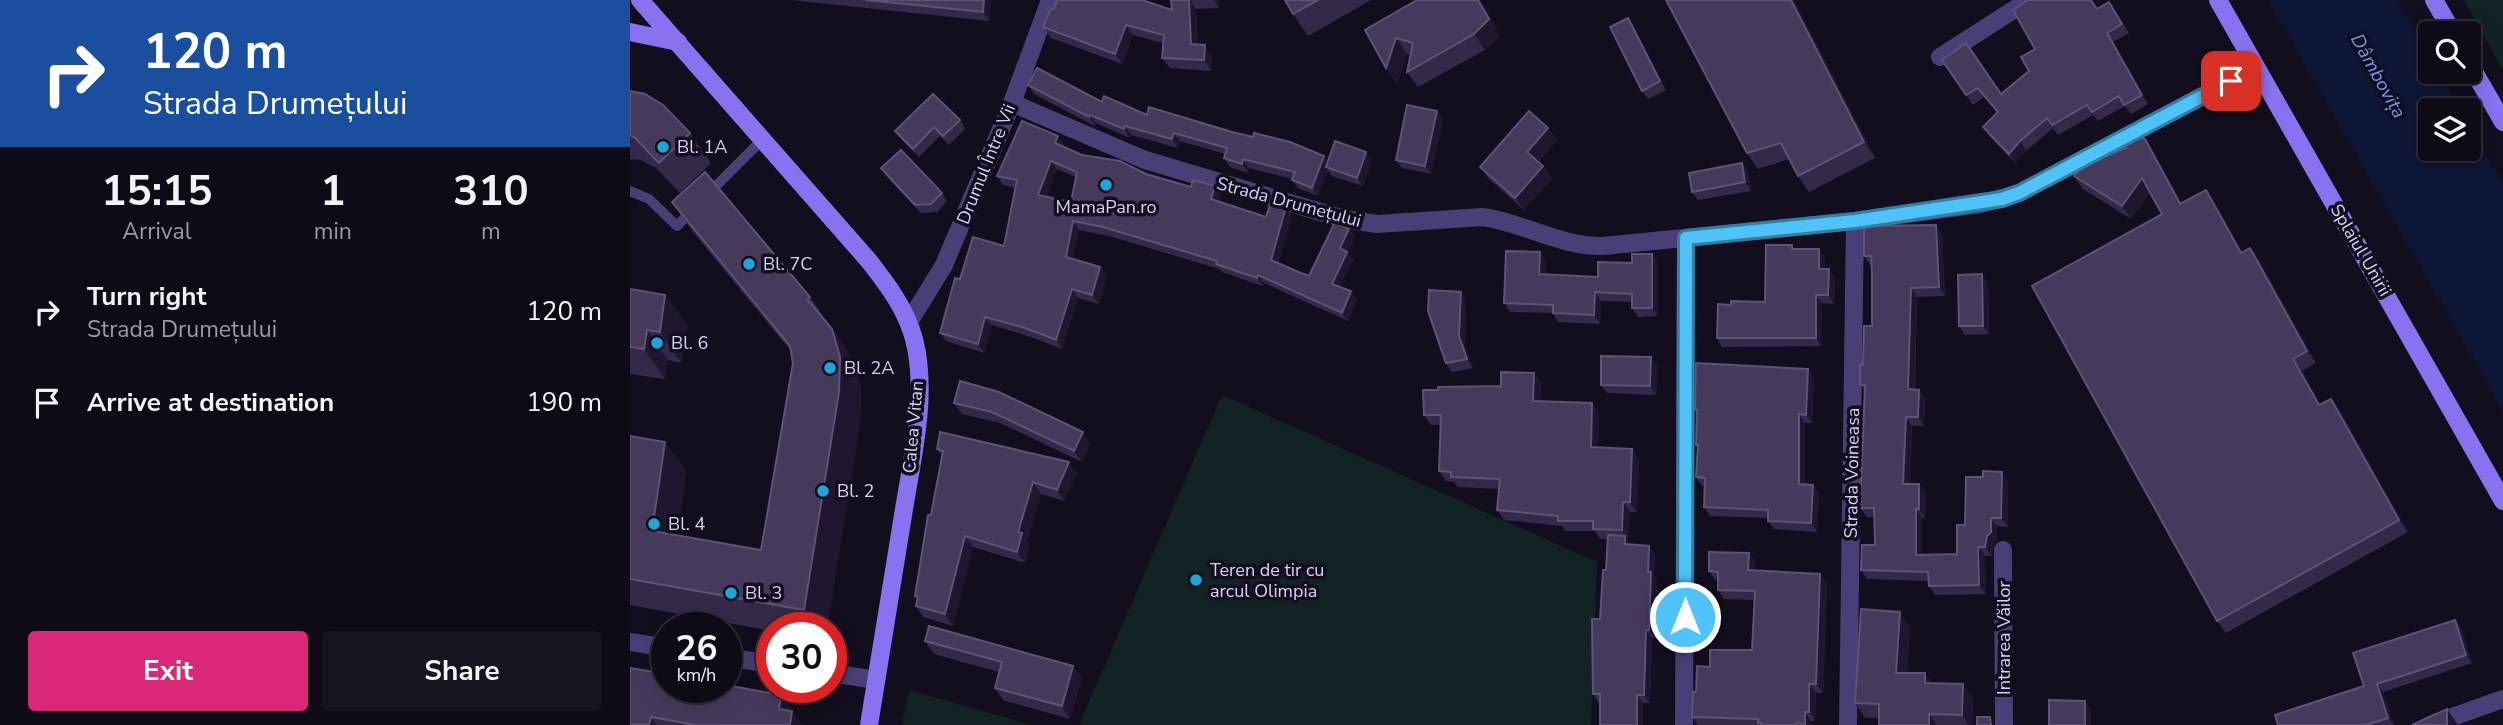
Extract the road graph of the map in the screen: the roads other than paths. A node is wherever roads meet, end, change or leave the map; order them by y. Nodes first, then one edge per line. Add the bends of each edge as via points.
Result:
1 (640, 0) edge
2 (653, 0) edge
3 (1050, 0) edge
4 (2029, 0) edge
5 (2218, 0) edge
6 (2434, 0) edge
7 (2446, 21) edge
8 (630, 32) edge
9 (678, 42) junction
10 (1940, 57) dead end
11 (2256, 68) junction
12 (2481, 84) edge
13 (1012, 103) junction
14 (2503, 122) edge
15 (763, 139) junction
16 (630, 191) edge
17 (1855, 221) junction
18 (1686, 238) junction
19 (909, 322) junction
20 (2503, 500) edge
21 (2003, 550) dead end
22 (630, 642) edge
23 (651, 645) edge
24 (847, 675) edge
25 (876, 680) junction
26 (2503, 699) edge
27 (869, 725) edge
28 (1684, 725) edge
29 (1848, 725) edge
30 (2004, 725) edge
31 (2430, 725) edge

1 - 9 main road, Calea Vitan
2 - 9 main road, Calea Vitan
3 - 13 street, Drumul Între Vii
4 - 10 street
5 - 11 main road, Splaiul Unirii
6 - 7 main road
8 - 9 main road
9 - 15 main road, Calea Vitan
11 - 17 street, Strada Drumețului via 2019,193 1981,204
11 - 20 main road, Splaiul Unirii
12 - 14 main road
13 - 18 street, Strada Drumețului via 1144,160 1363,223 1483,218 1593,246
13 - 19 street, Drumul Între Vii via 944,265
15 - 16 lane via 677,226 649,199
15 - 19 main road, Calea Vitan via 876,270
17 - 18 street, Strada Drumețului
17 - 29 street, Strada Voineasa
18 - 28 street
19 - 25 main road, Calea Vitan via 918,366 917,423
21 - 30 street, Intrarea Văilor
22 - 23 street
24 - 25 street
25 - 27 main road, Calea Vitan
26 - 31 street

